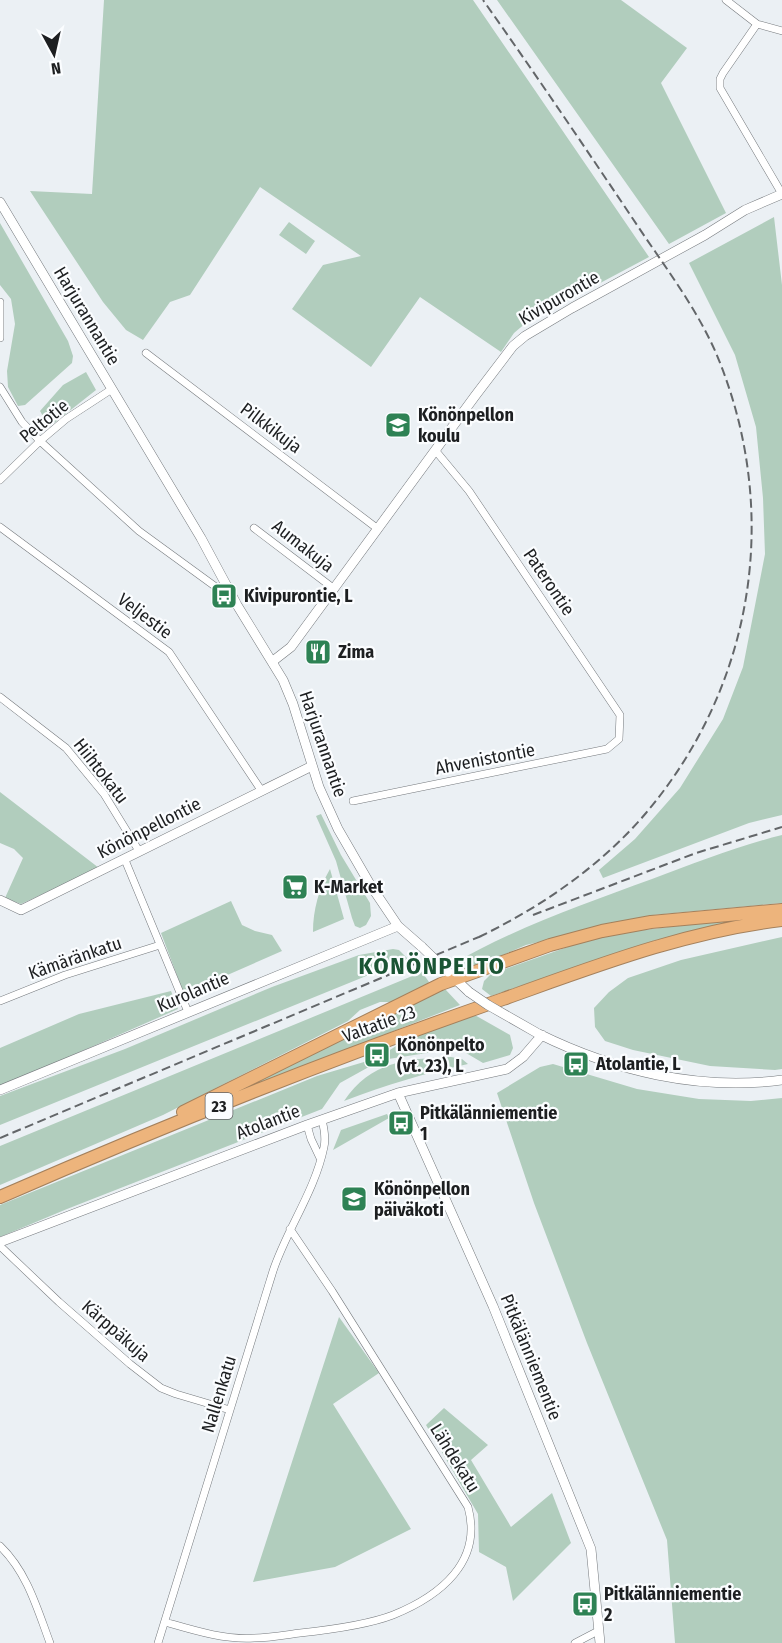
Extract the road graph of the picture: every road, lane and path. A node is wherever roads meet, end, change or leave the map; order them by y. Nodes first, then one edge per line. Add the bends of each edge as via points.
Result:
1 (726, 0) edge
2 (757, 24) junction
3 (782, 31) edge
4 (782, 194) edge
5 (0, 202) edge
6 (0, 302) edge
7 (0, 338) edge
8 (146, 352) dead end
9 (0, 387) edge
10 (112, 389) junction
11 (40, 441) junction
12 (435, 450) junction
13 (0, 480) edge
14 (0, 527) edge
15 (254, 528) dead end
16 (378, 529) junction
17 (228, 588) junction
18 (333, 588) junction
19 (273, 662) junction
20 (0, 697) edge
21 (619, 739) joint
22 (312, 766) junction
23 (261, 790) junction
24 (353, 801) dead end
25 (140, 851) junction
26 (125, 860) junction
27 (0, 900) edge
28 (782, 910) edge
29 (782, 920) edge
30 (398, 926) junction
31 (160, 945) junction
32 (451, 975) junction
33 (0, 1001) edge
34 (189, 1012) junction
35 (540, 1034) junction
36 (782, 1080) edge
37 (0, 1090) edge
38 (398, 1093) junction
39 (322, 1120) junction
40 (307, 1125) junction
41 (98, 1154) junction
42 (320, 1158) junction
43 (0, 1197) edge
44 (290, 1229) junction
45 (0, 1242) edge
46 (0, 1246) edge
47 (230, 1410) junction
48 (0, 1546) edge
49 (165, 1622) junction
50 (598, 1631) junction
51 (50, 1643) edge
52 (158, 1643) edge
53 (575, 1643) edge
54 (600, 1643) edge

1 - 2 street
2 - 3 street
2 - 4 street via 723,73 720,88
4 - 12 street, Kivipurontie via 745,210 525,336 513,346
5 - 10 street, Harjurannantie
6 - 7 street
8 - 16 street, Pilkkikuja
9 - 11 street via 22,422
10 - 11 street, Peltotie
10 - 17 street, Harjurannantie
11 - 13 street, Peltotie
11 - 17 street via 139,531 220,590
12 - 16 street, Kivipurontie
12 - 21 street, Paterontie via 469,491 620,715
14 - 23 street, Veljestie via 169,652
15 - 18 street, Aumakuja
16 - 18 street, Kivipurontie
17 - 19 street, Harjurannantie
18 - 19 street, Kivipurontie via 291,646
19 - 22 street, Harjurannantie via 293,704
20 - 25 street, Hiihtokatu via 66,748 104,794
21 - 24 street, Ahvenistontie via 607,750
22 - 23 street, Könönpellontie
22 - 30 street, Harjurannantie via 338,829
23 - 25 street, Könönpellontie
25 - 26 street, Könönpellontie
26 - 27 street, Könönpellontie via 21,910
26 - 31 street
28 - 32 highway via 651,922 602,931
29 - 41 highway, Valtatie 23 / 23 via 686,939 589,969 372,1044
30 - 32 street, Harjurannantie, bridge
30 - 34 street, Kurolantie
31 - 33 street, Kämäränkatu via 65,975
31 - 34 street
32 - 35 street, Harjurannantie, bridge via 494,1009
32 - 41 highway
34 - 37 street, Kurolantie
35 - 36 street, Harjurannantie via 601,1060 662,1076 720,1082
35 - 38 street, Atolantie via 520,1061 507,1069
38 - 39 street, Atolantie
38 - 50 street, Pitkälänniementie via 493,1306 591,1549
39 - 40 street, Atolantie
39 - 42 street, Nallenkatu via 324,1147
40 - 42 street
40 - 45 street, Atolantie
41 - 43 highway, Valtatie 23 / 23
42 - 44 street, Nallenkatu via 310,1190
44 - 47 street, Nallenkatu
44 - 49 street, Lähdekatu via 468,1507 472,1521 464,1561 448,1583 426,1598 393,1615 334,1629 253,1639 204,1633
46 - 47 street, Kärppäkuja via 161,1388
47 - 49 street, Nallenkatu
48 - 51 street via 23,1574
49 - 52 street, Nallenkatu
50 - 53 street
50 - 54 street, Pitkälänniementie

